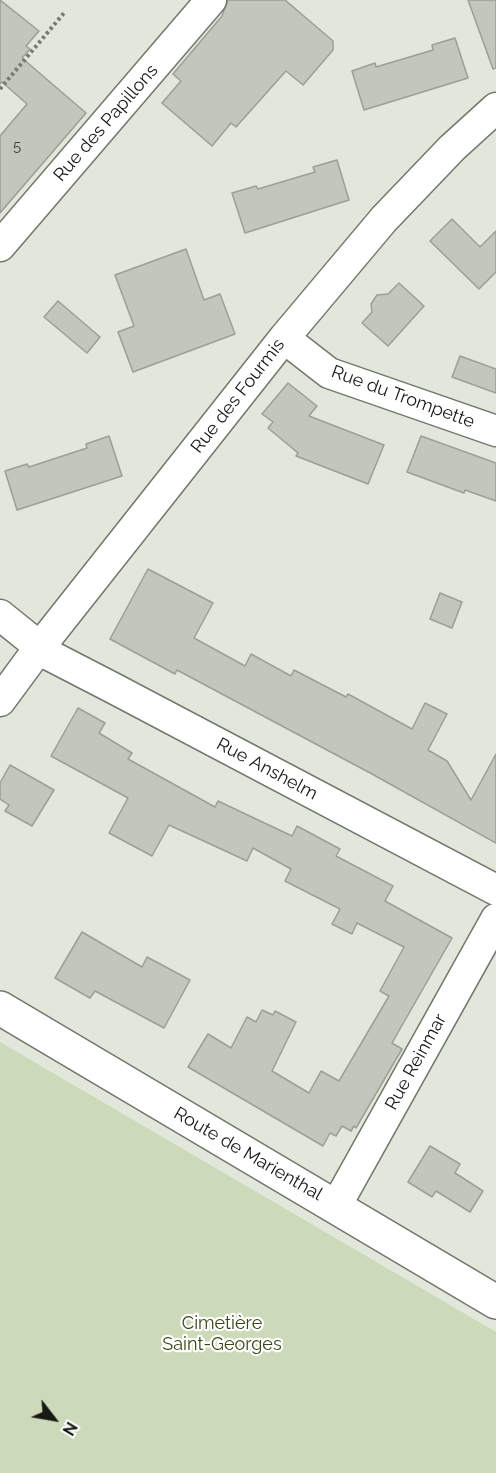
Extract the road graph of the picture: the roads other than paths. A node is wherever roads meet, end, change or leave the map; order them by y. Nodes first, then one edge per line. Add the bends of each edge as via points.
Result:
1 (211, 0) edge
2 (496, 108) edge
3 (0, 246) edge
4 (284, 338) junction
5 (496, 431) edge
6 (0, 615) edge
7 (39, 648) junction
8 (0, 701) edge
9 (496, 890) edge
10 (496, 918) edge
11 (0, 1008) edge
12 (336, 1206) junction
13 (496, 1302) edge

1 - 3 street, Rue des Papillons
2 - 4 street, Rue des Fourmis via 384,219
4 - 5 street, Rue du Trompette via 329,373
4 - 7 street, Rue des Fourmis
6 - 7 street, Rue Anshelm
7 - 8 street, Rue des Fourmis
7 - 9 street, Rue Anshelm
10 - 12 street, Rue Reinmar
11 - 12 street, Route de Marienthal
12 - 13 street, Route de Marienthal

